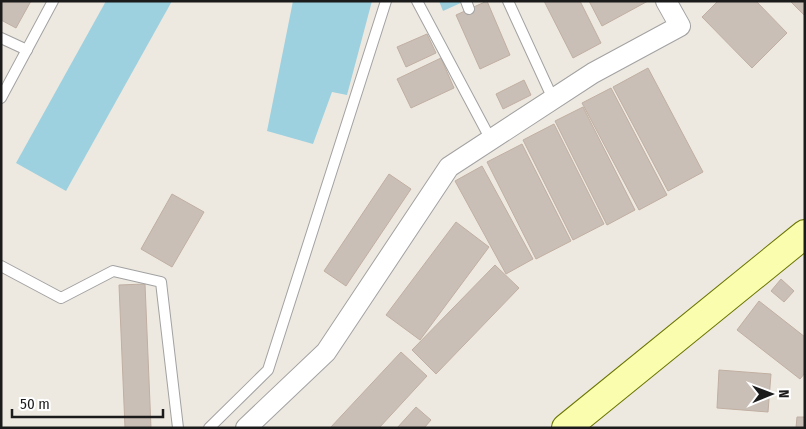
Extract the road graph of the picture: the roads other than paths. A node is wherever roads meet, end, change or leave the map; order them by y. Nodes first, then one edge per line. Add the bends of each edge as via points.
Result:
1 (53, 1) edge
2 (386, 1) edge
3 (417, 1) edge
4 (508, 1) edge
5 (666, 1) edge
6 (1, 38) edge
7 (27, 50) junction
8 (1, 98) edge
9 (553, 99) junction
10 (491, 140) junction
11 (805, 234) edge
12 (1, 266) edge
13 (178, 428) edge
14 (209, 428) edge
15 (246, 428) edge
16 (566, 428) edge

1 - 7 lane
2 - 14 lane via 268,370
3 - 10 lane
4 - 9 lane
5 - 9 street via 680,26 593,73
6 - 7 lane
7 - 8 lane
9 - 10 street
10 - 15 street via 449,167 326,352
11 - 16 street
12 - 13 lane via 61,298 113,271 161,282

